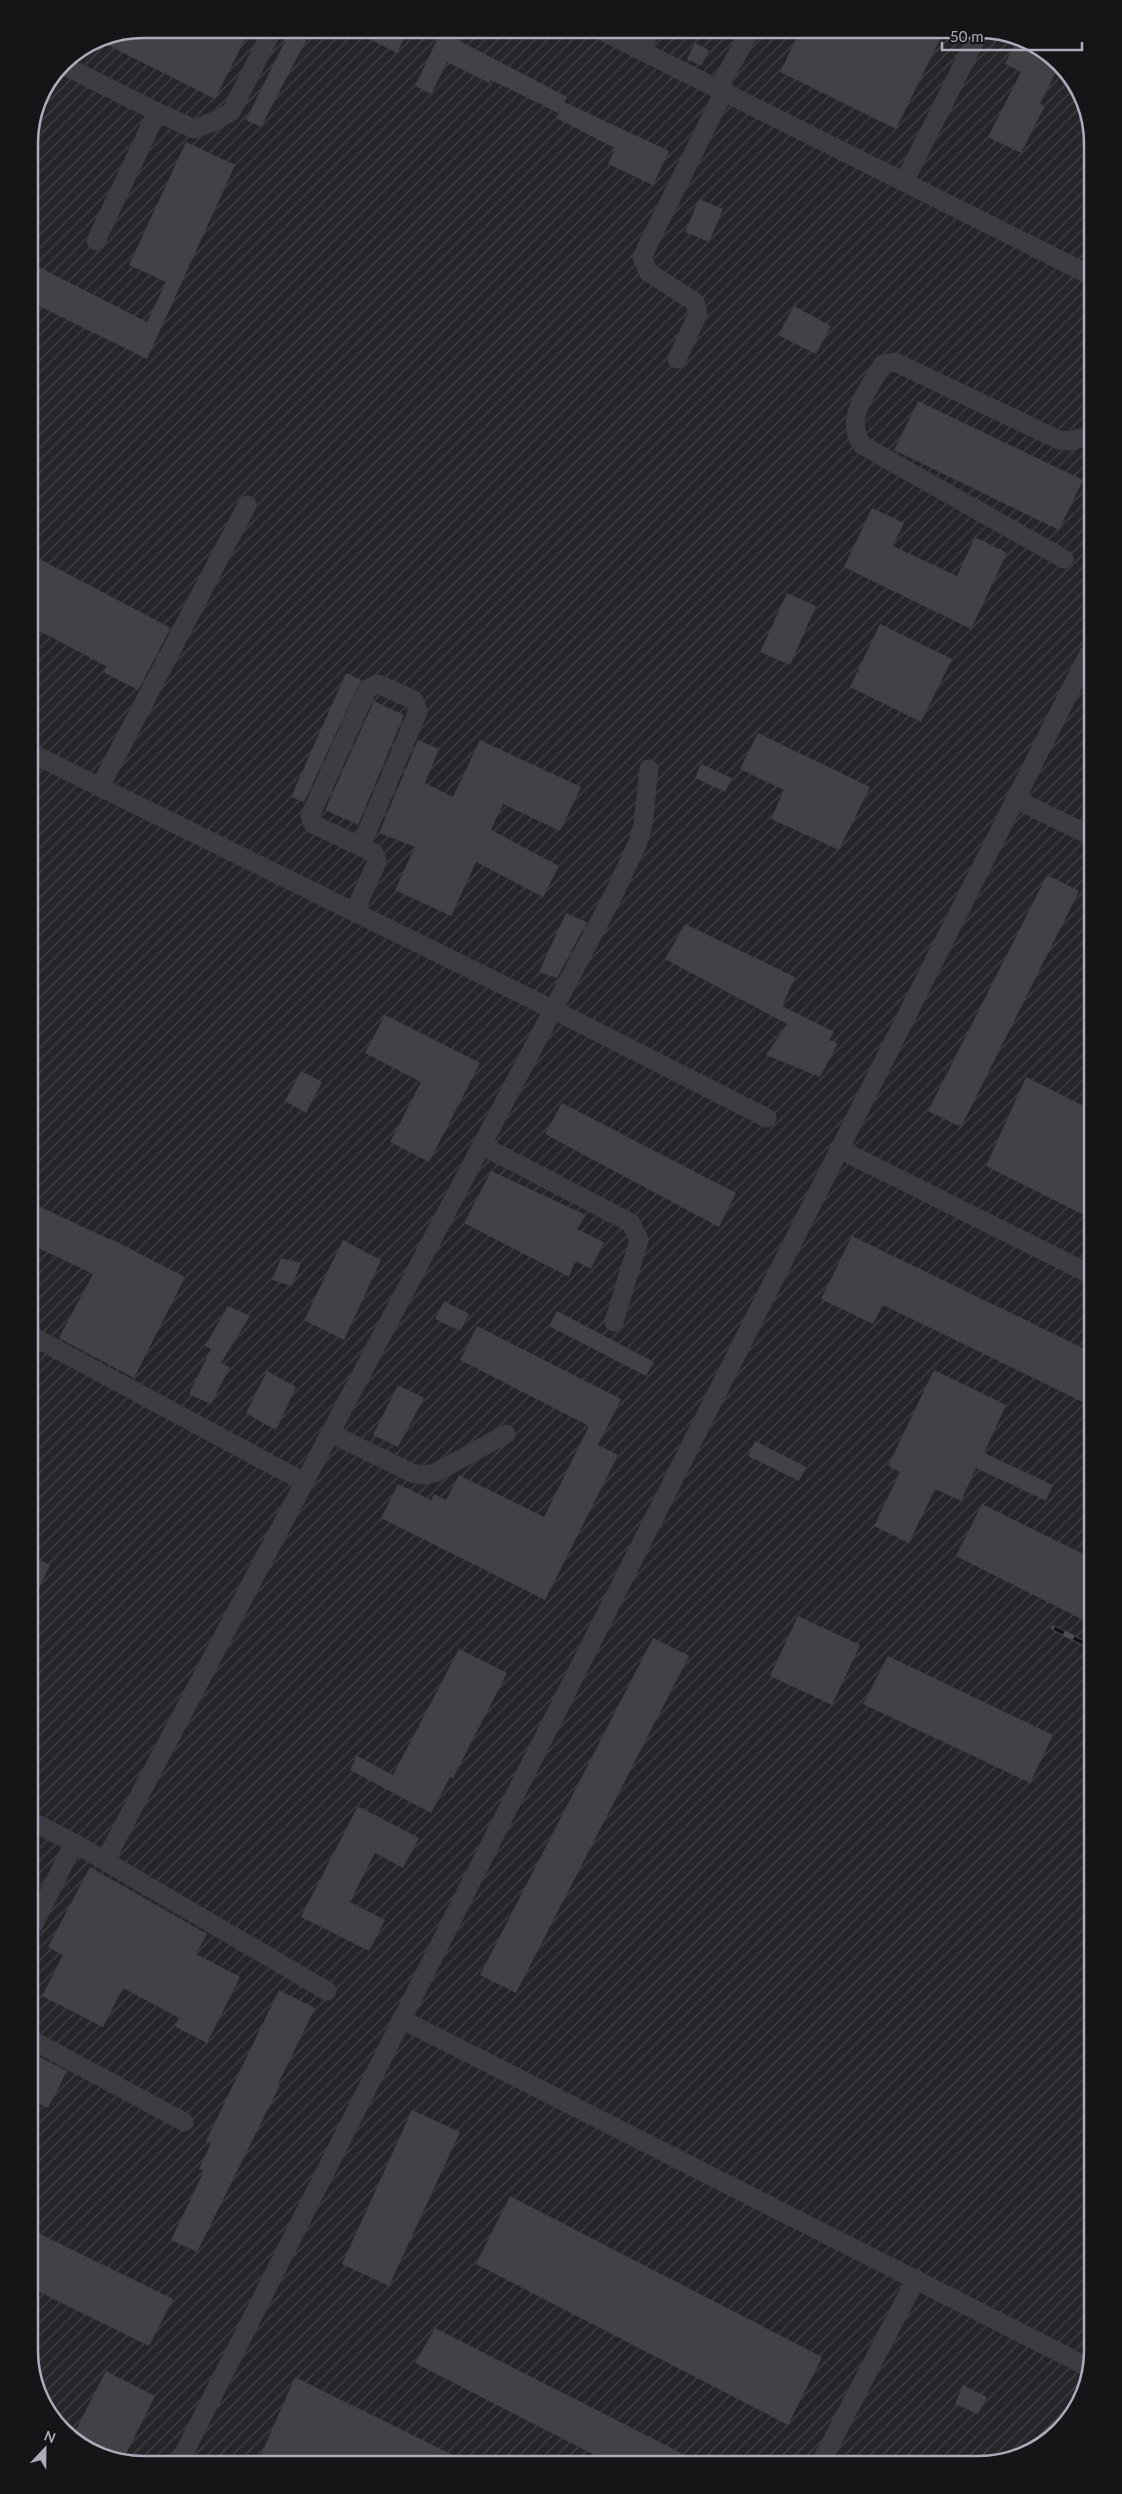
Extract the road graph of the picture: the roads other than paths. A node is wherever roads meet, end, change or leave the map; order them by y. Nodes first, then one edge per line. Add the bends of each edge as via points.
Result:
1 (268, 38) edge
2 (616, 38) edge
3 (646, 38) edge
4 (747, 38) edge
5 (976, 38) edge
6 (640, 50) junction
7 (68, 68) edge
8 (721, 90) junction
9 (157, 112) junction
10 (904, 182) junction
11 (96, 241) dead end
12 (1084, 272) edge
13 (677, 359) dead end
14 (1084, 437) edge
15 (247, 505) dead end
16 (1064, 559) dead end
17 (1084, 665) edge
18 (38, 756) edge
19 (649, 769) dead end
20 (100, 787) junction
21 (1015, 799) junction
22 (1084, 833) edge
23 (361, 846) junction
24 (354, 912) junction
25 (554, 1010) junction
26 (767, 1118) dead end
27 (482, 1146) junction
28 (839, 1150) junction
29 (1084, 1271) edge
30 (614, 1322) dead end
31 (37, 1339) edge
32 (330, 1433) junction
33 (506, 1434) dead end
34 (304, 1482) junction
35 (37, 1824) edge
36 (74, 1843) junction
37 (105, 1861) junction
38 (37, 1918) edge
39 (327, 1991) dead end
40 (400, 2018) junction
41 (37, 2043) edge
42 (184, 2122) dead end
43 (916, 2279) junction
44 (1084, 2364) edge
45 (182, 2456) edge
46 (824, 2456) edge

1 - 9 street via 231,112 194,129
2 - 6 street
3 - 6 street
4 - 8 street
5 - 10 street
6 - 8 street
7 - 9 street
8 - 10 street
8 - 13 street via 642,257 648,272 695,302 698,314
9 - 11 street
10 - 12 street
14 - 16 street via 1059,440 894,362 883,364 856,413 854,434 862,445
15 - 20 street
17 - 21 street
18 - 20 street
19 - 25 street via 638,842
20 - 24 street
21 - 22 street
21 - 28 street
23 - 23 street via 313,824 310,816 368,688 378,684 414,700 418,711
23 - 24 street via 374,853 377,862
24 - 25 street
25 - 26 street
25 - 27 street
27 - 30 street via 631,1223 639,1240
27 - 32 street
28 - 29 street
28 - 40 street
31 - 34 street
32 - 33 street via 412,1473 424,1475 435,1473
32 - 34 street
34 - 37 street
35 - 36 street
36 - 37 street
36 - 38 street
37 - 39 street
40 - 43 street
40 - 45 street
41 - 42 street
43 - 44 street
43 - 46 street

